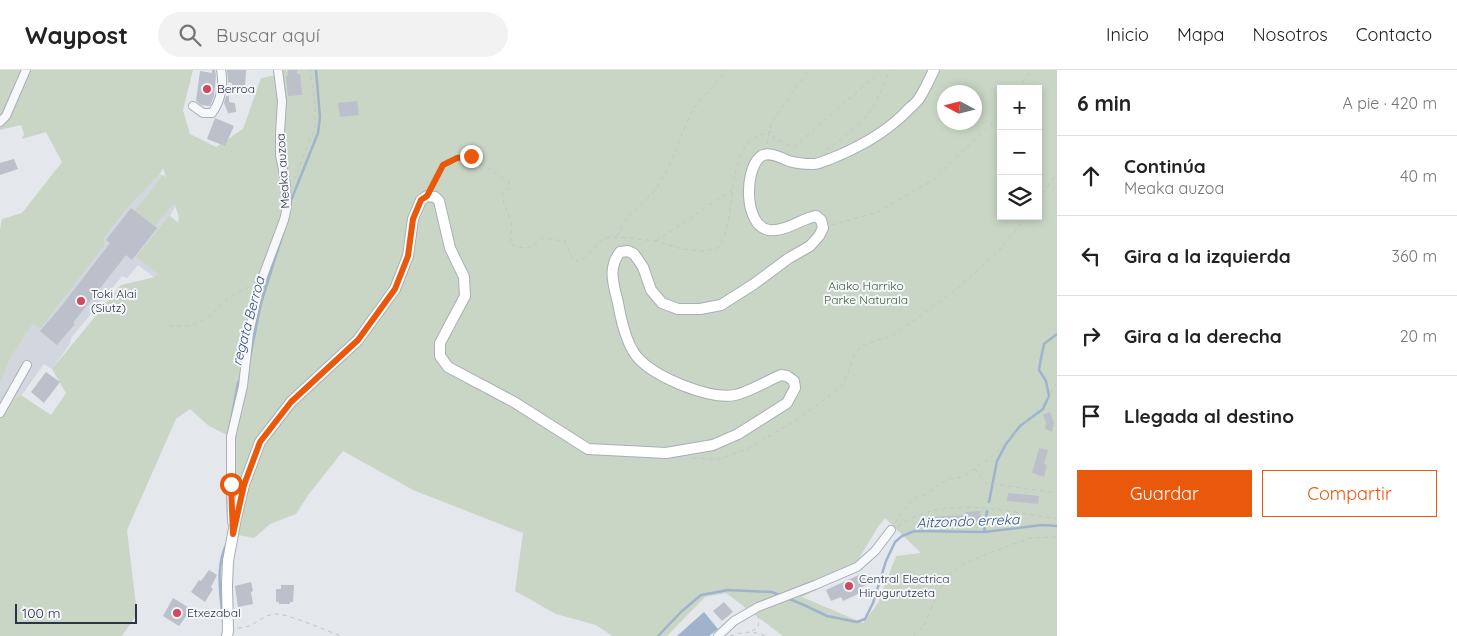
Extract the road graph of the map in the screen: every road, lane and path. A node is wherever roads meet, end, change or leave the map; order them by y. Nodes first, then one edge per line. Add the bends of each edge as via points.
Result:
1 (26, 70) edge
2 (222, 70) edge
3 (278, 70) edge
4 (310, 70) edge
5 (727, 70) edge
6 (809, 70) edge
7 (878, 70) edge
8 (890, 70) edge
9 (934, 70) edge
10 (1031, 70) edge
11 (1021, 85) edge
12 (193, 106) dead end
13 (997, 116) edge
14 (0, 122) edge
15 (770, 131) junction
16 (822, 153) dead end
17 (765, 155) junction
18 (1057, 174) edge
19 (292, 187) dead end
20 (734, 189) junction
21 (1042, 195) edge
22 (427, 196) junction
23 (1024, 220) edge
24 (823, 228) junction
25 (617, 237) junction
26 (656, 241) junction
27 (260, 284) junction
28 (169, 326) dead end
29 (27, 364) dead end
30 (1057, 383) edge
31 (0, 413) edge
32 (688, 457) dead end
33 (974, 469) junction
34 (1057, 493) edge
35 (1057, 519) edge
36 (891, 530) junction
37 (233, 534) junction
38 (1057, 537) edge
39 (758, 606) junction
40 (227, 631) edge
41 (752, 632) junction
42 (342, 636) edge
43 (718, 636) edge
44 (730, 636) edge
45 (765, 636) edge
46 (913, 636) edge

1 - 14 street via 6,116
2 - 12 street via 222,86 212,113 203,113
3 - 27 street, Meaka auzoa via 282,102 280,155 287,207
4 - 19 path via 315,127
5 - 25 path via 694,108 655,191 633,211
6 - 15 path via 772,121
7 - 15 path via 873,78 793,147 774,138
8 - 16 path via 870,111 845,137
9 - 17 street via 918,100 888,128 851,151 814,165
10 - 11 path
13 - 24 path via 933,180 878,212
15 - 17 path
15 - 20 path via 755,138 744,149 738,162
17 - 24 street via 759,158 750,175 749,198 758,225 768,230 782,229 816,216
18 - 21 path
20 - 26 path
20 - 26 path via 730,217 718,248 704,251 682,249
22 - 24 street via 439,201 450,248 464,276 465,296 440,343 440,356 448,367 514,402 588,449 666,453 713,445 738,434 787,403 795,388 794,381 781,375 734,395 700,392 662,376 639,360 628,342 612,274 614,260 620,252 634,254 662,303 678,309 700,309 721,305 754,284 810,246
22 - 25 path via 443,165 471,156 509,182 510,188 502,193 512,225 510,244 522,249 533,247 542,238 565,241 572,258 580,262 604,238
22 - 37 street via 421,200 413,219 408,256 395,289 358,340 291,402 260,442 244,485
23 - 32 path via 998,252 958,288 891,337 863,345 855,353 844,383 827,398 746,449 719,459
25 - 26 path
27 - 28 path via 240,290 198,324
27 - 37 street, Meaka auzoa via 231,437
29 - 31 street
30 - 33 path via 1043,404 1004,447
33 - 34 path via 986,483
33 - 36 path via 913,499
35 - 36 path via 990,508 939,509 914,516
36 - 39 street via 858,567
37 - 40 street via 228,561
38 - 46 path via 1030,538 959,566 947,576 924,626
39 - 41 path via 760,621
39 - 43 street
40 - 42 path via 250,626 267,616 281,615
41 - 44 path
41 - 45 path

